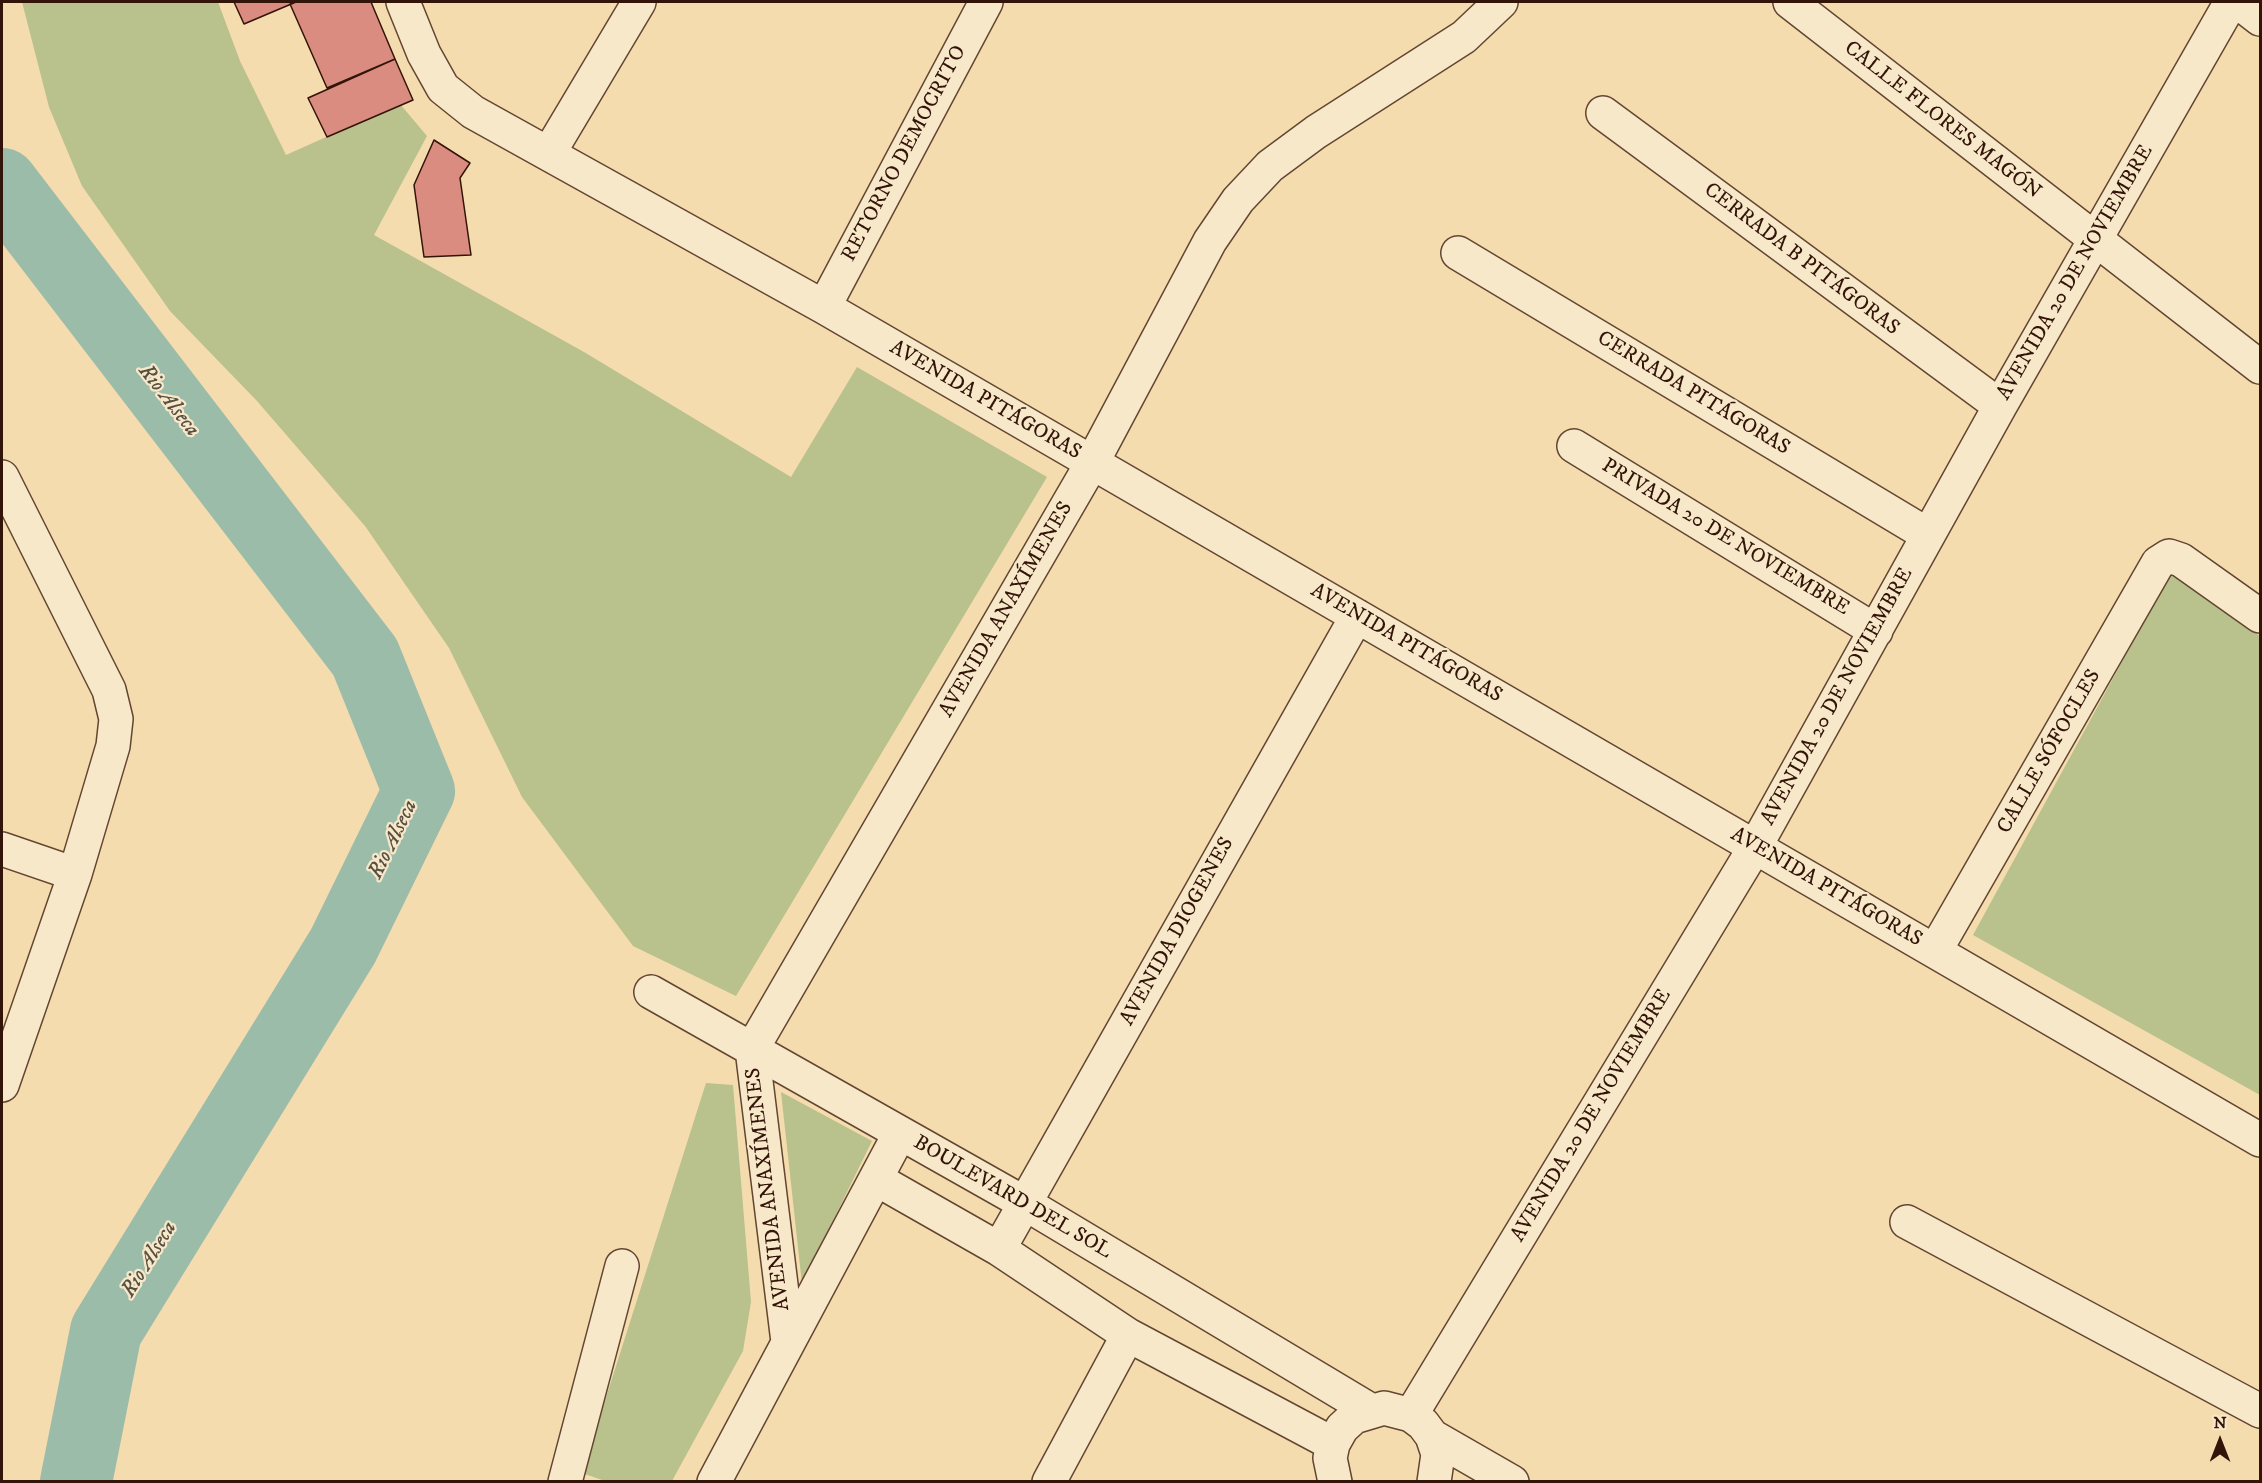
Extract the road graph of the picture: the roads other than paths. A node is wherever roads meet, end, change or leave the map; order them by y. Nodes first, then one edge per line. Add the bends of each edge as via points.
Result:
1 (403, 2) edge
2 (639, 2) edge
3 (986, 2) edge
4 (1501, 2) edge
5 (1790, 2) edge
6 (2231, 2) edge
7 (2238, 2) edge
8 (2260, 19) edge
9 (1603, 113) dead end
10 (549, 153) junction
11 (2095, 241) junction
12 (1458, 253) dead end
13 (824, 307) junction
14 (2260, 367) edge
15 (2000, 406) junction
16 (1574, 446) dead end
17 (1092, 463) junction
18 (2, 477) edge
19 (1928, 535) junction
20 (1357, 616) junction
21 (2260, 616) edge
22 (1876, 631) junction
23 (1755, 847) junction
24 (2, 849) edge
25 (75, 874) junction
26 (1935, 951) junction
27 (651, 992) dead end
28 (752, 1049) junction
29 (2, 1085) edge
30 (900, 1133) junction
31 (2260, 1140) edge
32 (876, 1179) junction
33 (1026, 1204) junction
34 (1907, 1222) dead end
35 (999, 1249) junction
36 (622, 1266) dead end
37 (1128, 1335) junction
38 (788, 1342) junction
39 (1370, 1410) junction
40 (2260, 1411) edge
41 (1421, 1426) junction
42 (1334, 1444) junction
43 (565, 1482) edge
44 (714, 1482) edge
45 (1049, 1482) edge
46 (1335, 1482) edge
47 (1434, 1482) edge
48 (1512, 1482) edge

1 - 10 street, AVENIDA PITÁGORAS via 443,88 472,112
2 - 10 street
3 - 13 street, RETORNO DEMOCRITO
4 - 17 street, AVENIDA ANAXÍMENES via 1464,37 1270,166 1238,200 1210,241
5 - 11 street, CALLE FLORES MAGÓN
6 - 11 street, AVENIDA 20 DE NOVIEMBRE
7 - 8 street
9 - 15 street, CERRADA B PITÁGORAS
10 - 13 street, AVENIDA PITÁGORAS
11 - 14 street, CALLE FLORES MAGÓN
11 - 15 street, AVENIDA 20 DE NOVIEMBRE
12 - 19 street, CERRADA PITÁGORAS
13 - 17 street, AVENIDA PITÁGORAS
15 - 19 street, AVENIDA 20 DE NOVIEMBRE
16 - 22 street, PRIVADA 20 DE NOVIEMBRE
17 - 20 street, AVENIDA PITÁGORAS
17 - 28 street, AVENIDA ANAXÍMENES
18 - 25 street via 109,690 116,719 113,746
19 - 22 street, AVENIDA 20 DE NOVIEMBRE
20 - 23 street, AVENIDA PITÁGORAS
20 - 33 street, AVENIDA DIOGENES
21 - 26 street, CALLE SÓFOCLES via 2181,560 2169,556 2158,563
22 - 23 street, AVENIDA 20 DE NOVIEMBRE
23 - 26 street, AVENIDA PITÁGORAS
23 - 41 street, AVENIDA 20 DE NOVIEMBRE
24 - 25 street
25 - 29 street
26 - 31 street, AVENIDA PITÁGORAS
27 - 28 street, BOULEVARD DEL SOL
28 - 30 street, BOULEVARD DEL SOL
28 - 38 street, AVENIDA ANAXÍMENES
30 - 32 street, AVENIDA ANAXÍMENES
30 - 33 street, BOULEVARD DEL SOL
32 - 35 street
32 - 38 street, AVENIDA ANAXÍMENES
33 - 35 street, AVENIDA DIOGENES
33 - 39 street, BOULEVARD DEL SOL
34 - 40 street
35 - 37 street
36 - 43 street
37 - 42 street
37 - 45 street
38 - 44 street, AVENIDA ANAXÍMENES
39 - 41 street via 1398,1409
39 - 42 street via 1342,1428
41 - 47 street via 1438,1454
41 - 48 street
42 - 46 street via 1330,1458

